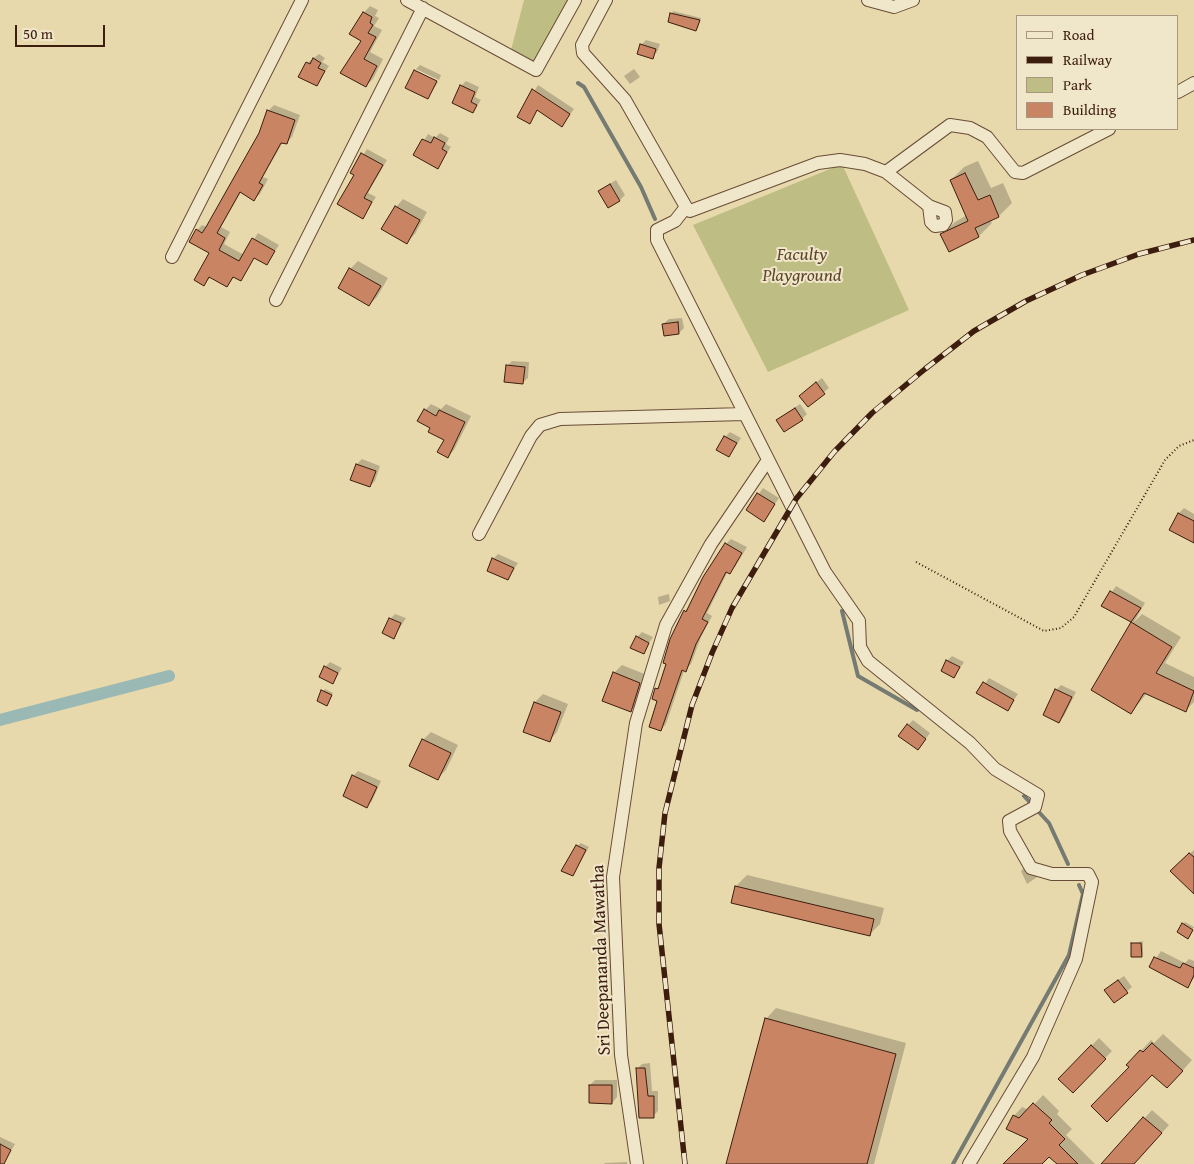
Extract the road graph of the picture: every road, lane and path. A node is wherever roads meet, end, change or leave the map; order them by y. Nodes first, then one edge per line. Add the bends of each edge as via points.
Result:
1 (302, 0) edge
2 (407, 0) edge
3 (575, 0) edge
4 (606, 0) edge
5 (868, 0) edge
6 (913, 0) edge
7 (423, 8) junction
8 (1194, 83) edge
9 (1179, 91) edge
10 (1107, 130) edge
11 (886, 172) junction
12 (929, 206) dead end
13 (686, 207) junction
14 (172, 257) dead end
15 (276, 300) dead end
16 (744, 414) junction
17 (1194, 440) edge
18 (768, 460) junction
19 (479, 534) dead end
20 (916, 562) dead end
21 (637, 1164) edge
22 (969, 1164) edge

1 - 14 street
2 - 7 street
3 - 7 street via 536,70
4 - 13 street via 582,45 583,53 625,100
5 - 6 street via 894,7
7 - 15 street
8 - 9 street
10 - 11 street via 1023,173 1015,172 987,138 970,128 950,125
11 - 12 street
11 - 13 street via 840,160 818,163 690,211
13 - 16 street via 675,221 657,230 658,240
16 - 18 street
16 - 19 street via 560,419 540,426 531,436
17 - 20 path via 1178,446 1166,460 1074,617 1061,628 1044,631
18 - 21 street, Sri Deepananda Mawatha via 711,544 666,625 636,723 613,877 621,1055
18 - 22 street via 825,572 859,621 860,647 868,661 970,743 995,769 1038,795 1031,809 1009,821 1010,831 1031,868 1052,874 1088,874 1092,882 1076,959 1033,1057

